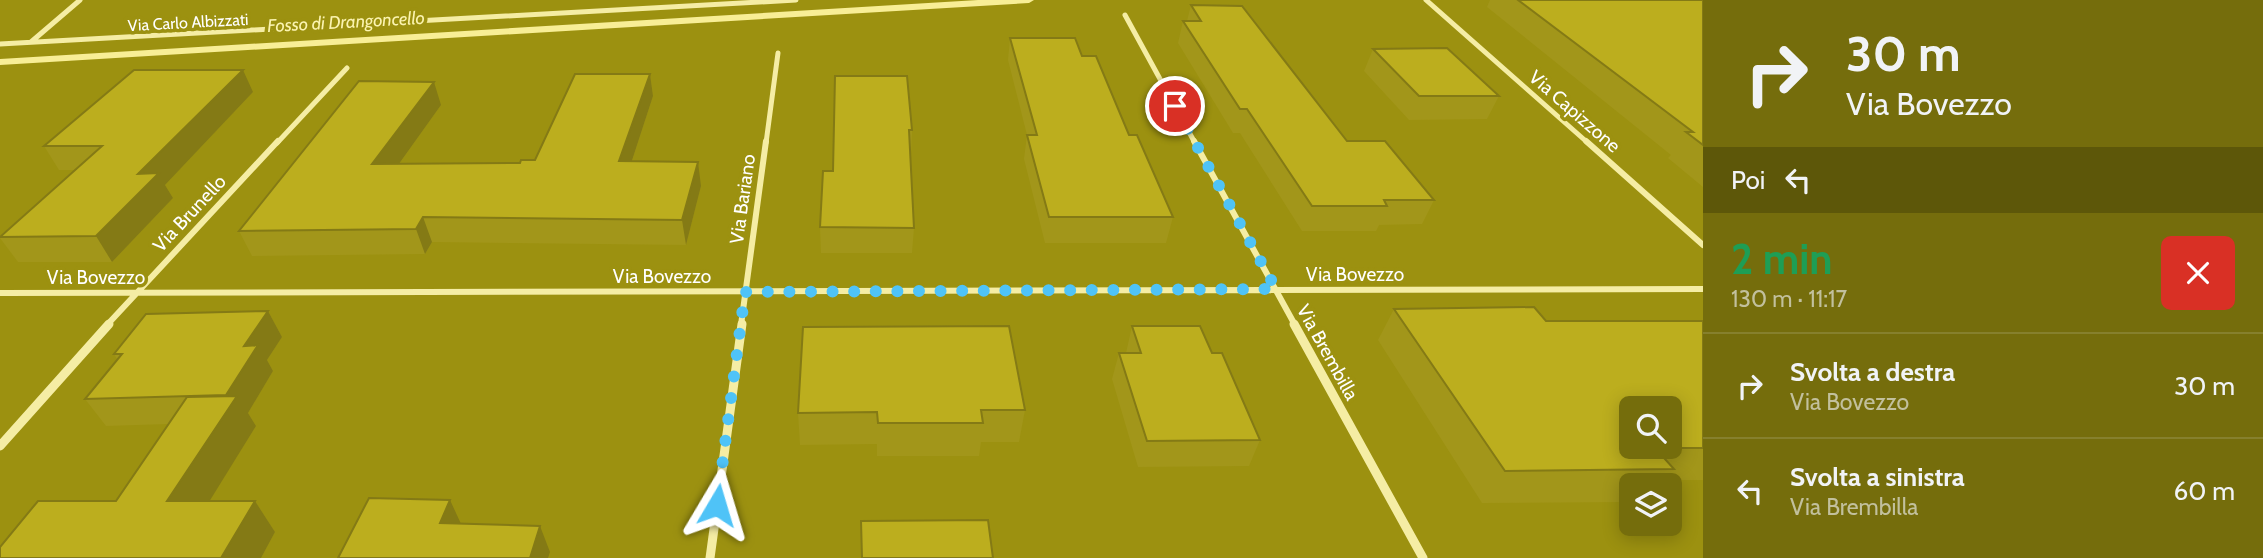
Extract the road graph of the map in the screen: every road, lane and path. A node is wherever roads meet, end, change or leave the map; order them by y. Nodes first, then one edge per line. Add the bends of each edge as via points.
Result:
1 (80, 0) edge
2 (796, 0) edge
3 (1426, 0) edge
4 (1125, 15) dead end
5 (31, 43) junction
6 (0, 44) edge
7 (778, 53) dead end
8 (347, 68) dead end
9 (1703, 245) edge
10 (1276, 289) junction
11 (1703, 289) edge
12 (745, 292) junction
13 (0, 293) edge
14 (136, 293) junction
15 (0, 446) edge
16 (710, 558) edge
17 (1423, 558) edge

1 - 5 street
2 - 5 street, Via Carlo Albizzati
3 - 9 street, Via Capizzone
4 - 10 street, Via Brembilla
5 - 6 street, Via Carlo Albizzati
7 - 12 street, Via Bariano
8 - 14 street, Via Brunello
10 - 11 street, Via Bovezzo
10 - 12 street, Via Bovezzo
10 - 17 street, Via Brembilla
12 - 14 street, Via Bovezzo
12 - 16 street, Via Bariano
13 - 14 street, Via Bovezzo
14 - 15 street, Via Brunello

